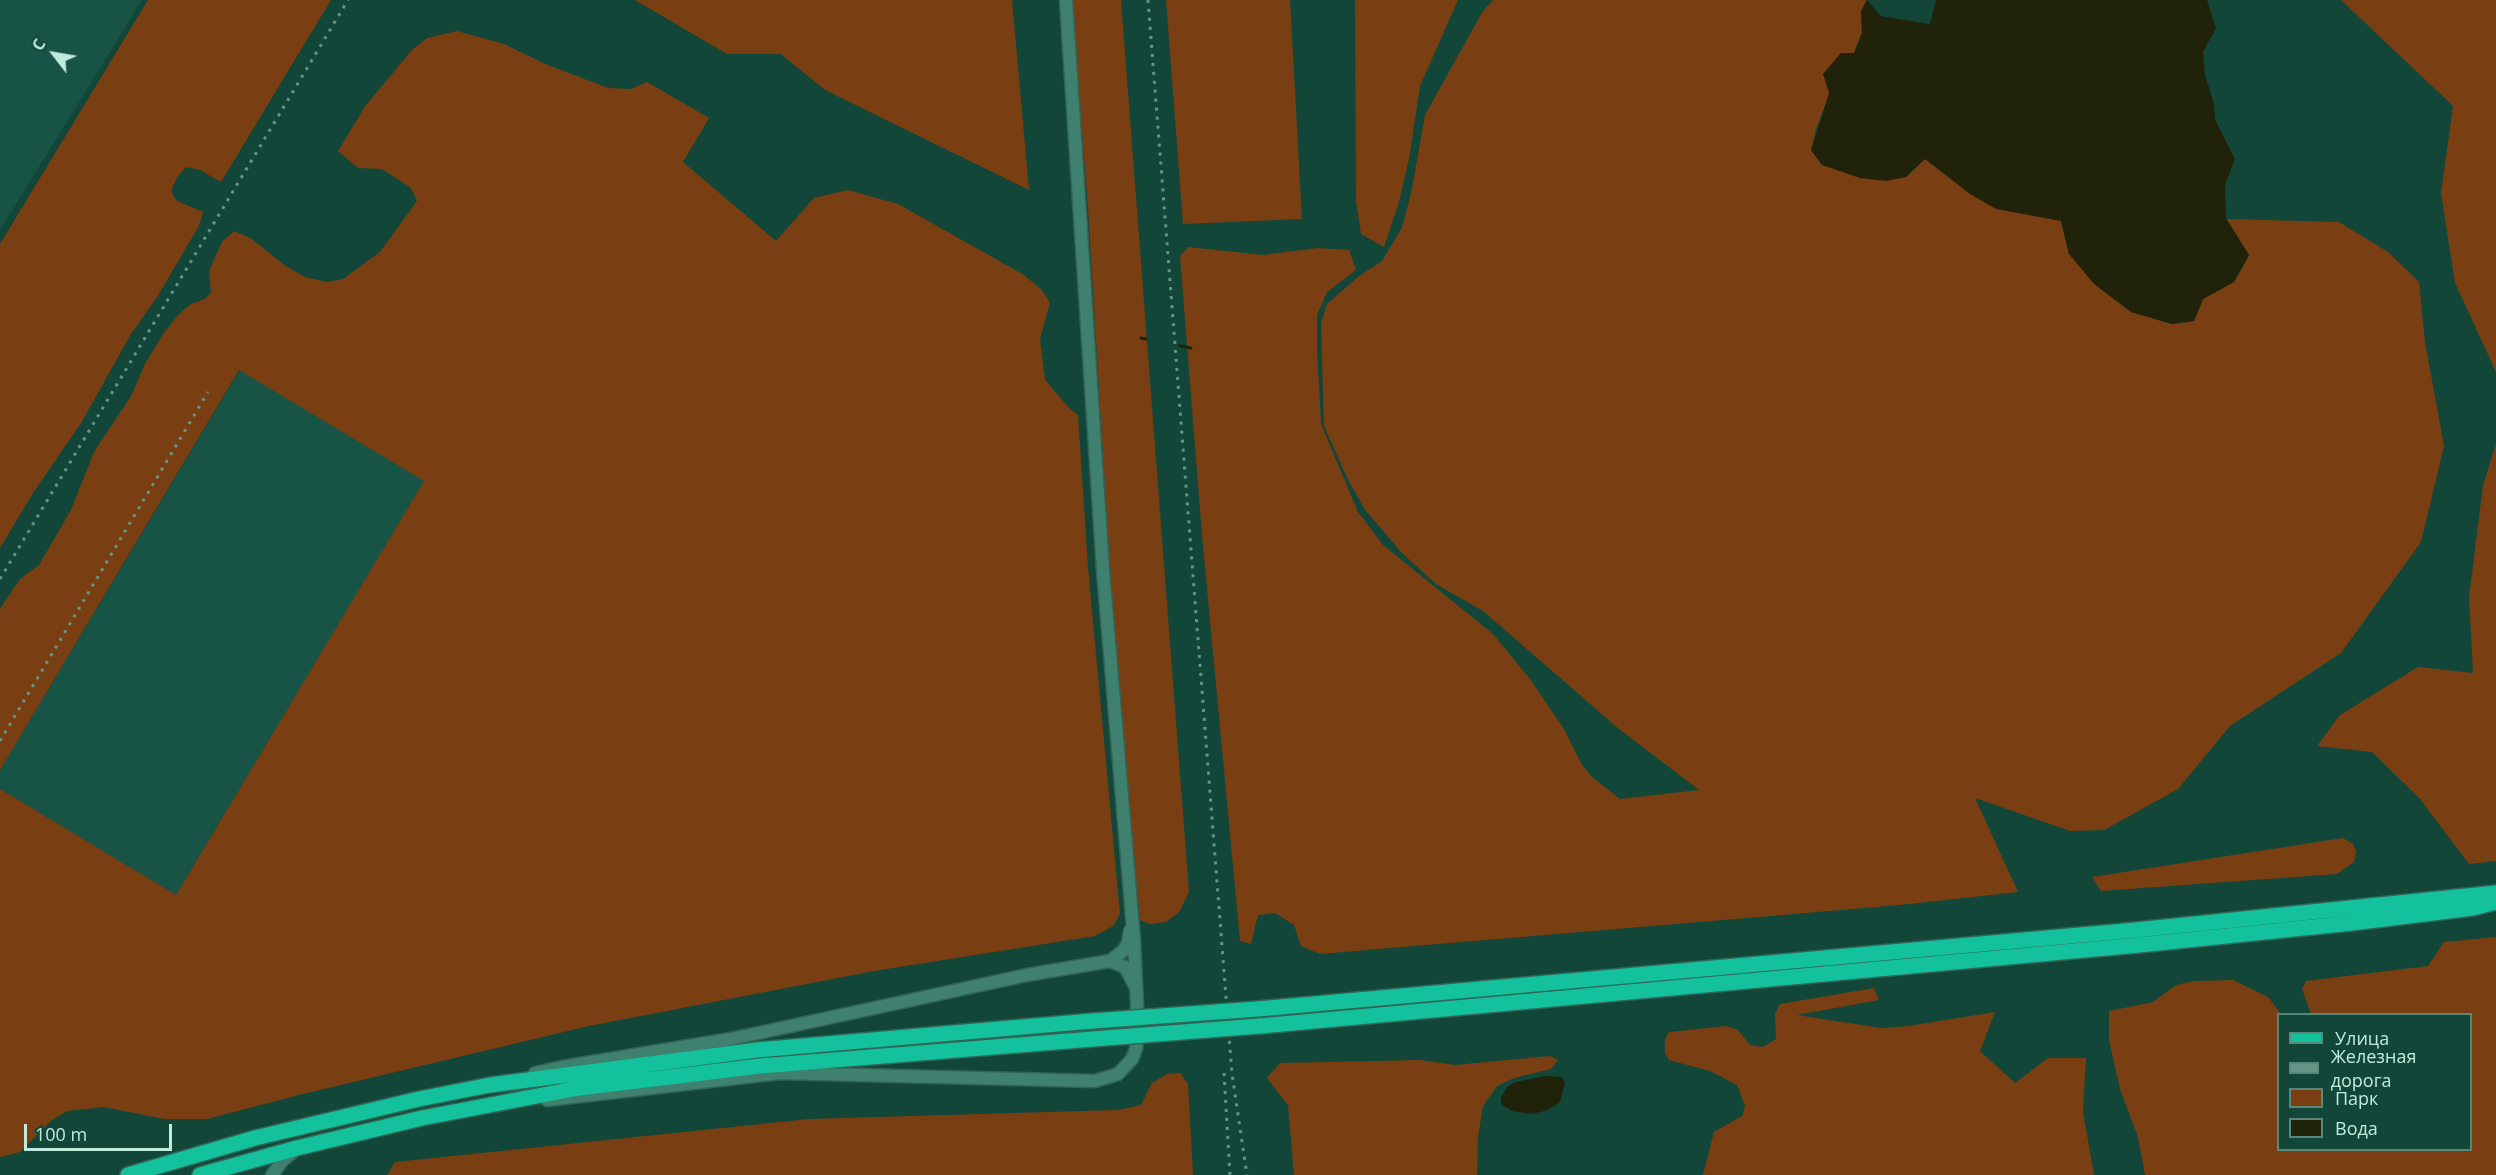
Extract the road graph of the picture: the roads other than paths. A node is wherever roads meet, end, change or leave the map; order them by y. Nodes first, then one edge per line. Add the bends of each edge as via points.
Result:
1 (1066, 0) edge
2 (1130, 893) junction
3 (2496, 893) edge
4 (2496, 903) edge
5 (1110, 961) junction
6 (1138, 1001) junction
7 (489, 1085) junction
8 (492, 1105) junction
9 (297, 1148) junction
10 (128, 1175) edge
11 (200, 1175) edge
12 (272, 1175) edge

1 - 2 street via 1103,570
2 - 5 street via 1128,943
2 - 6 street
3 - 7 main road, bridge via 2125,931 757,1050
4 - 8 main road, bridge via 2162,943 1260,1026 728,1069 579,1088
5 - 6 street via 1128,972
5 - 7 street via 1027,975 731,1039 562,1067
6 - 8 street via 1137,1042 1132,1059 1118,1074 1095,1081 780,1073
7 - 10 main road via 255,1138
8 - 9 main road
9 - 11 main road
9 - 12 street

